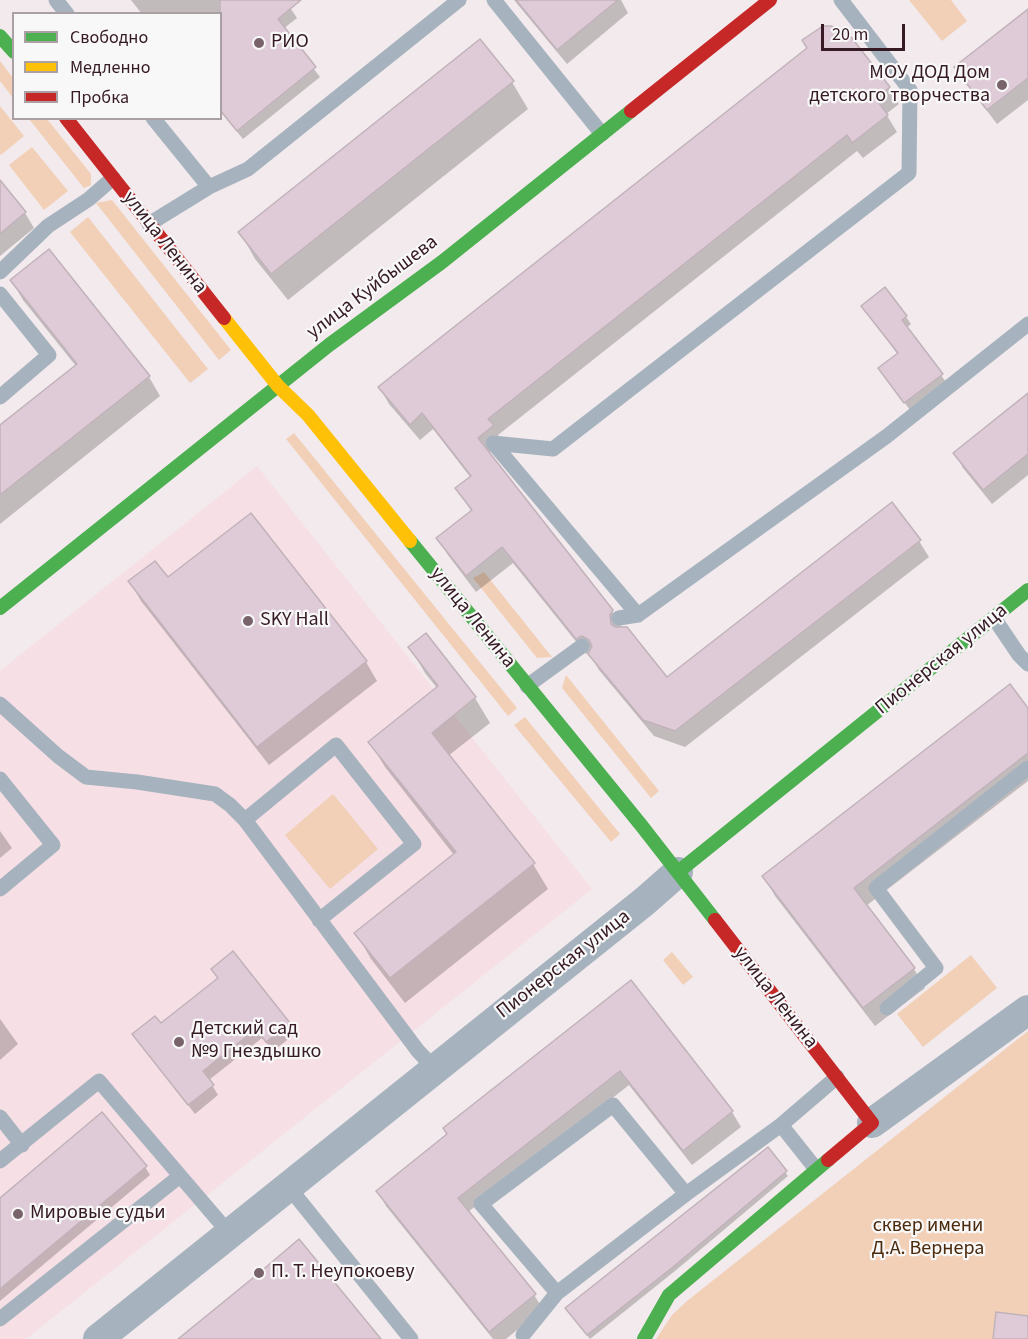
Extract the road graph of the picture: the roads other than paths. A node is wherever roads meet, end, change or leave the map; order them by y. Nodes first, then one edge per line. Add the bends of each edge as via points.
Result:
1 (56, 0) edge
2 (459, 0) edge
3 (494, 0) edge
4 (770, 0) edge
5 (841, 0) edge
6 (65, 12) edge
7 (0, 36) edge
8 (12, 50) edge
9 (68, 120) edge
10 (155, 120) edge
11 (602, 134) junction
12 (113, 178) junction
13 (209, 187) junction
14 (149, 224) junction
15 (0, 272) edge
16 (0, 294) edge
17 (1028, 324) edge
18 (278, 386) junction
19 (0, 397) edge
20 (1028, 590) edge
21 (0, 608) edge
22 (638, 615) junction
23 (619, 618) dead end
24 (994, 618) junction
25 (582, 646) dead end
26 (1028, 664) edge
27 (527, 686) junction
28 (0, 704) edge
29 (1028, 768) edge
30 (0, 779) edge
31 (245, 820) junction
32 (678, 872) junction
33 (0, 889) edge
34 (319, 920) junction
35 (887, 1008) dead end
36 (1028, 1010) edge
37 (434, 1068) junction
38 (837, 1077) junction
39 (0, 1117) edge
40 (872, 1123) junction
41 (781, 1125) junction
42 (22, 1145) junction
43 (0, 1161) edge
44 (816, 1169) junction
45 (180, 1176) junction
46 (287, 1185) junction
47 (686, 1194) junction
48 (229, 1233) junction
49 (557, 1293) junction
50 (0, 1319) edge
51 (523, 1338) edge
52 (98, 1339) edge
53 (411, 1339) edge
54 (644, 1339) edge

1 - 6 lane
2 - 13 lane via 248,169
3 - 11 lane
4 - 11 street, улица Куйбышева
5 - 22 lane via 910,90 909,173 553,448 493,443
7 - 8 street
9 - 12 street, улица Ленина
10 - 13 lane
11 - 18 street, улица Куйбышева
12 - 14 street, улица Ленина
12 - 15 lane via 48,226
13 - 14 lane
14 - 18 street, улица Ленина
16 - 19 lane via 49,355
17 - 22 lane via 887,436
18 - 21 street, улица Куйбышева
18 - 27 street, улица Ленина via 308,415
20 - 24 street, Пионерская улица
22 - 23 lane
24 - 26 lane
24 - 32 street, Пионерская улица
25 - 27 lane
27 - 32 street, улица Ленина
28 - 31 lane via 86,777 215,794
29 - 35 lane via 876,888 936,968
30 - 33 lane via 54,845
31 - 34 lane
31 - 34 lane via 336,745 414,844
32 - 37 street, Пионерская улица
32 - 38 street, улица Ленина
34 - 37 lane
36 - 40 street
37 - 46 street, Пионерская улица
38 - 40 street, улица Ленина
38 - 41 lane
39 - 42 lane
40 - 44 street
41 - 44 lane
41 - 47 lane
42 - 43 lane
42 - 45 lane via 99,1081
44 - 54 street via 669,1295
45 - 48 lane
45 - 50 lane
46 - 48 street, Пионерская улица
46 - 53 lane
47 - 49 lane
47 - 49 lane via 613,1105 481,1204
48 - 52 street, Пионерская улица
49 - 51 lane

